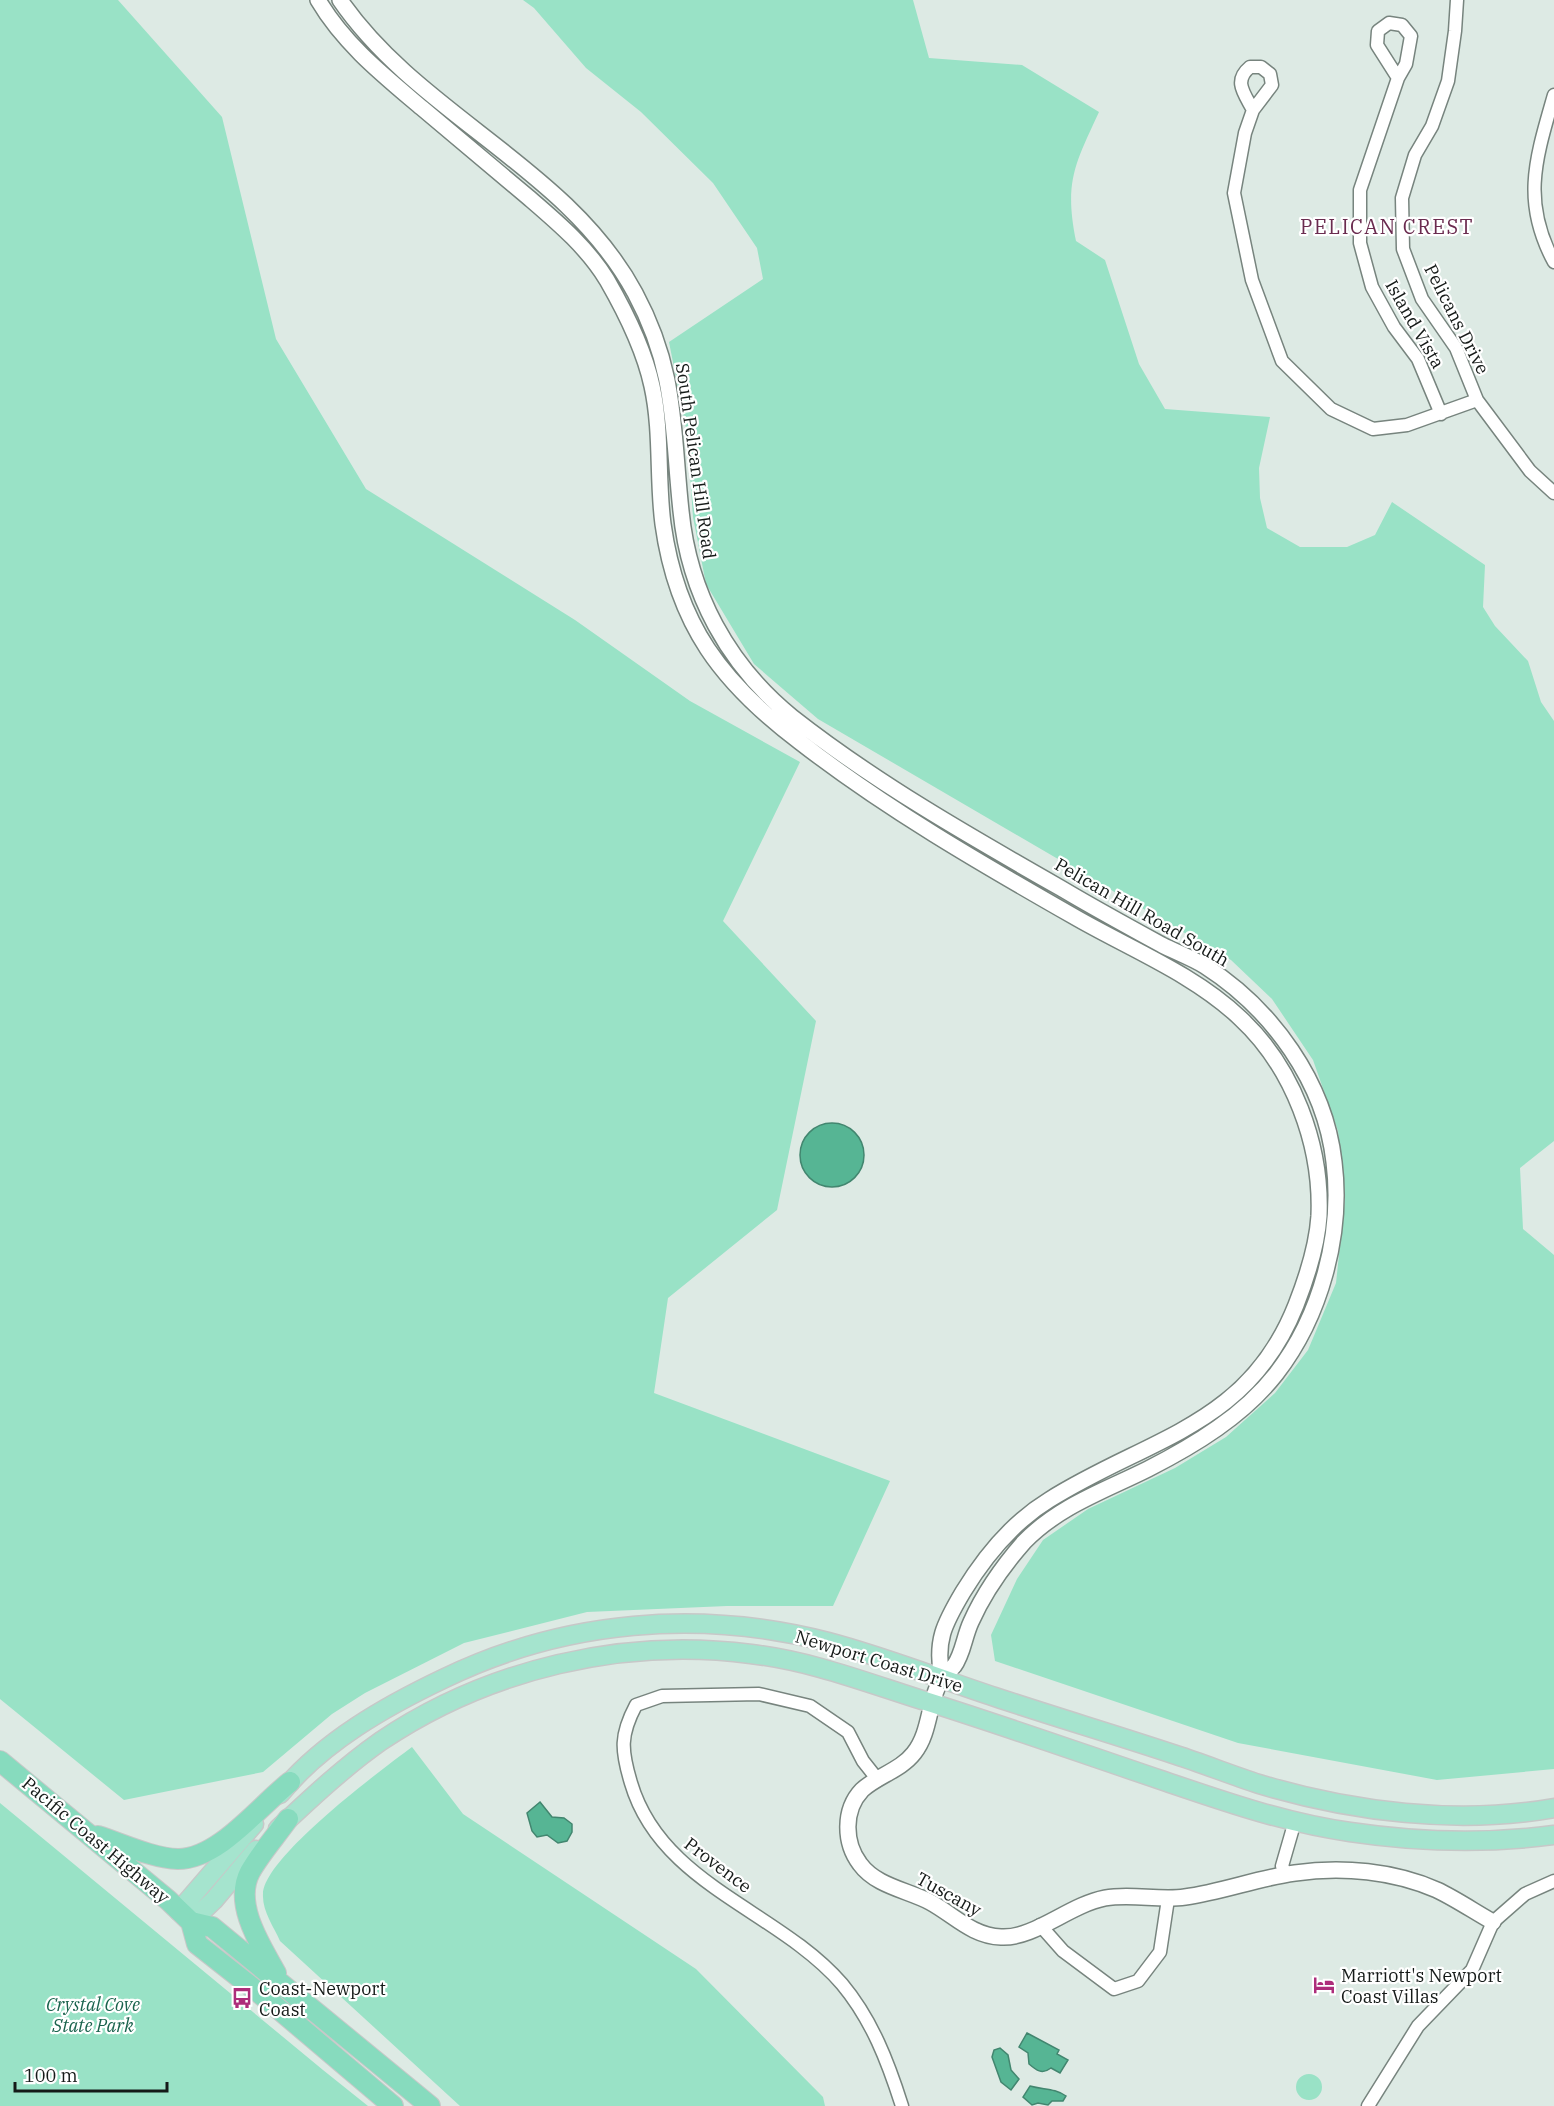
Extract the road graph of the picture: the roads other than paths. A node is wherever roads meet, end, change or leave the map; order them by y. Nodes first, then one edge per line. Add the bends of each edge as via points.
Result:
1 (318, 0) edge
2 (340, 0) edge
3 (1457, 0) edge
4 (1398, 78) dead end
5 (1554, 95) edge
6 (1253, 110) dead end
7 (456, 113) junction
8 (444, 126) junction
9 (1554, 262) edge
10 (651, 326) junction
11 (634, 332) junction
12 (658, 346) junction
13 (641, 351) junction
14 (1477, 400) junction
15 (1441, 414) junction
16 (1554, 493) edge
17 (756, 697) junction
18 (855, 761) junction
19 (846, 774) junction
20 (1194, 1425) junction
21 (1202, 1440) junction
22 (942, 1678) junction
23 (933, 1703) junction
24 (0, 1761) edge
25 (878, 1780) junction
26 (290, 1782) junction
27 (1554, 1808) edge
28 (288, 1819) junction
29 (1295, 1821) junction
30 (90, 1833) junction
31 (1554, 1834) edge
32 (1286, 1874) junction
33 (1554, 1881) edge
34 (1168, 1899) junction
35 (185, 1916) junction
36 (1493, 1922) junction
37 (1040, 1925) junction
38 (284, 1985) junction
39 (393, 2106) edge
40 (430, 2106) edge
41 (902, 2106) edge
42 (1368, 2106) edge

1 - 8 street via 335,28 376,69
2 - 7 street, South Pelican Hill Road via 378,47
3 - 14 street, Pelicans Drive via 1448,81 1432,126 1415,155 1402,198 1402,249 1422,299 1456,348
4 - 15 street, Island Vista via 1360,190 1360,243 1372,287 1418,359
5 - 9 street via 1533,178 1537,224
6 - 15 street via 1234,194 1252,280 1282,361 1331,409 1373,429
7 - 8 street
7 - 10 street, South Pelican Hill Road via 569,207 606,246
8 - 11 street via 566,229 603,274
10 - 11 street
10 - 12 street, South Pelican Hill Road
11 - 13 street
12 - 13 street, South Pelican Hill Road
12 - 17 street, South Pelican Hill Road via 677,439 681,514 690,566 711,620
13 - 17 street, Pelican Hill Road South via 653,388 663,525 677,585 700,637 727,679
14 - 15 street
14 - 16 street, Pelicans Drive via 1530,471
17 - 18 street, Pelican Hill Road South
17 - 19 street, Pelican Hill Road South via 803,745
18 - 19 street
18 - 21 street, Pelican Hill Road South via 926,809 1205,967 1247,999 1288,1044 1310,1082 1326,1119 1334,1161 1337,1213 1326,1271 1302,1332 1276,1375 1236,1415
19 - 20 street, Pelican Hill Road South via 951,844 1210,992 1244,1021 1280,1065 1309,1134 1317,1171 1319,1218 1309,1271 1287,1327 1263,1366 1228,1401
20 - 21 street
20 - 22 street, Pelican Hill Road South via 1061,1492 1010,1530 973,1575 951,1612 937,1651
21 - 22 street, Pelican Hill Road South via 1050,1518 989,1586 968,1628 958,1662
22 - 23 street, Pelican Hill Road South
22 - 26 main road, Newport Coast Drive via 831,1643 756,1627 658,1623 580,1632 477,1662 410,1694 334,1744
22 - 27 main road, Newport Coast Drive via 1262,1784 1348,1804 1415,1814
23 - 25 street, Tuscany via 919,1746
23 - 28 main road, Newport Coast Drive via 836,1671 750,1654 660,1650 576,1660 520,1674 432,1712 383,1740
23 - 29 main road, Newport Coast Drive via 1245,1808
24 - 30 highway, Pacific Coast Highway
25 - 37 street, Tuscany via 865,1788 849,1813 848,1835 863,1869 878,1881 932,1903 978,1932 1011,1937
25 - 41 street, Provence via 863,1761 849,1732 810,1706 759,1694 662,1696 636,1705 624,1728 622,1756 633,1790 669,1850 711,1886 803,1948 841,1983 868,2019
26 - 30 highway via 227,1838 198,1857 166,1857
26 - 35 main road, Newport Coast Drive
28 - 35 main road, Newport Coast Drive via 214,1900
28 - 38 highway via 249,1874 246,1894 255,1936
29 - 31 main road, Newport Coast Drive via 1407,1838 1470,1841
29 - 32 street via 1282,1866
30 - 35 highway, Pacific Coast Highway
32 - 34 street, Tuscany
32 - 36 street, Tuscany via 1374,1872 1439,1891
33 - 36 street via 1525,1894
34 - 37 street, Tuscany via 1107,1898 1078,1905
34 - 37 street via 1160,1952 1138,1981 1114,1989 1063,1951
35 - 38 highway, Pacific Coast Highway via 212,1926
35 - 39 highway, Pacific Coast Highway via 197,1944
36 - 42 street via 1472,1970 1418,2026
38 - 40 highway, Pacific Coast Highway

